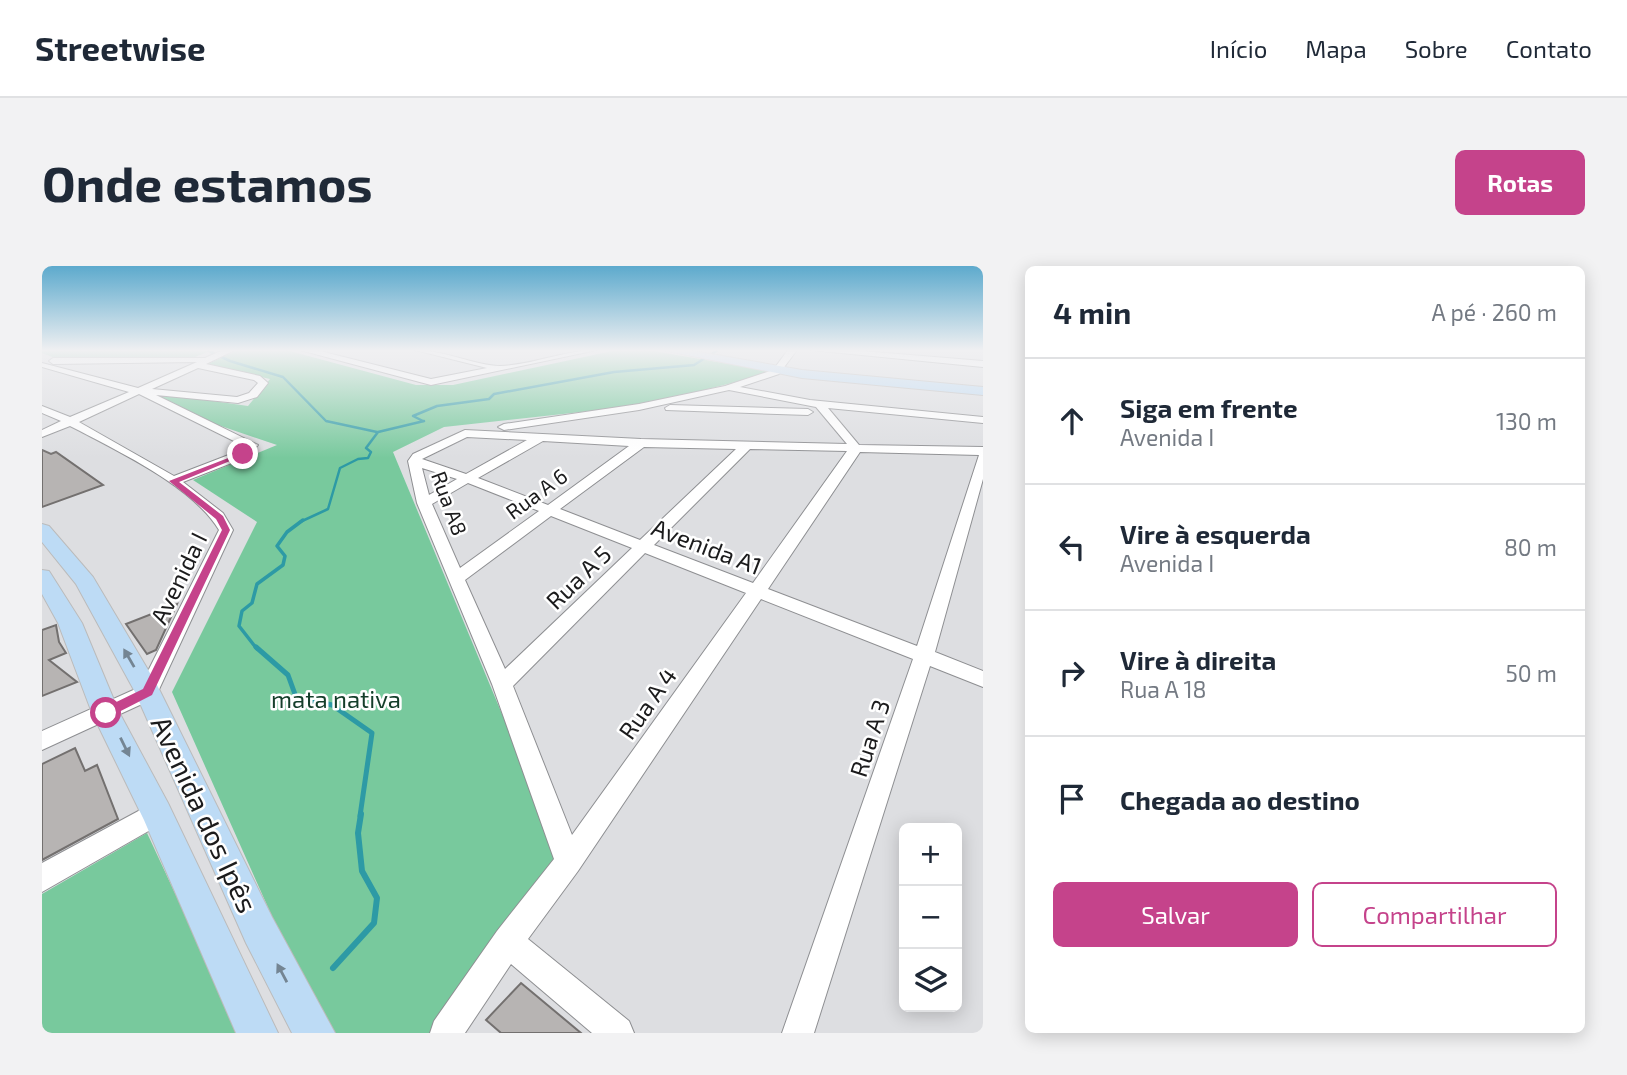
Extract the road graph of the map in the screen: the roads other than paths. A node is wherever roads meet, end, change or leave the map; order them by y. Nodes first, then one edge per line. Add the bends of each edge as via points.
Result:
1 (120, 386) edge
2 (147, 386) edge
3 (261, 386) edge
4 (733, 386) edge
5 (950, 386) edge
6 (727, 388) junction
7 (983, 389) edge
8 (136, 391) junction
9 (253, 395) joint
10 (639, 407) junction
11 (823, 408) junction
12 (42, 409) edge
13 (69, 419) junction
14 (983, 420) edge
15 (42, 428) edge
16 (465, 433) junction
17 (42, 434) edge
18 (541, 437) junction
19 (641, 443) junction
20 (747, 445) junction
21 (856, 447) junction
22 (983, 451) edge
23 (983, 457) edge
24 (414, 461) junction
25 (469, 479) junction
26 (173, 481) junction
27 (424, 503) junction
28 (545, 510) junction
29 (42, 530) edge
30 (644, 548) junction
31 (42, 576) edge
32 (457, 578) junction
33 (757, 591) junction
34 (924, 656) junction
35 (983, 679) edge
36 (502, 684) junction
37 (148, 692) junction
38 (106, 713) junction
39 (42, 741) edge
40 (157, 813) junction
41 (569, 862) junction
42 (42, 878) edge
43 (508, 942) junction
44 (257, 1033) edge
45 (314, 1033) edge
46 (446, 1033) edge
47 (617, 1033) edge
48 (798, 1033) edge

1 - 8 street
2 - 8 street
3 - 9 street
4 - 6 street
5 - 7 main road
6 - 10 street
6 - 11 street
8 - 9 street via 238,400
8 - 13 street
8 - 26 street via 252,445 243,454
10 - 11 street
10 - 16 street
11 - 14 street
11 - 21 street
12 - 13 street, Avenida I
13 - 15 street
13 - 17 street
13 - 26 street, Avenida I
16 - 18 street, Rua A8
16 - 24 street, Rua A8
18 - 19 street, Rua A8
18 - 25 street
19 - 20 street, Rua A8
19 - 28 street, Rua A 6
20 - 21 street, Rua A8
20 - 30 street, Rua A 5
21 - 22 street, Rua A8
21 - 33 street, Rua A 4
23 - 34 street, Rua A 3
24 - 25 street, Avenida A1
24 - 27 street, Rua A8
25 - 27 street
25 - 28 street, Avenida A1
26 - 37 street, Avenida I via 220,517 226,530
27 - 32 street, Rua A8
28 - 30 street, Avenida A1
28 - 32 street, Rua A 6
37 -> 29 main road, Avenida dos Ipês via 85,582
30 - 33 street, Avenida A1
30 - 36 street, Rua A 5
31 - 38 main road, Avenida dos Ipês via 70,623
32 - 36 street, Rua A8
33 - 34 street, Avenida A1
33 - 41 street, Rua A 4
34 - 35 street, Avenida A1
34 - 48 street, Rua A 3
36 - 41 street, Rua A8
37 - 38 street
45 -> 37 main road, Avenida dos Ipês via 259,930
38 - 39 street
38 -> 40 main road, Avenida dos Ipês
40 - 42 street
40 - 44 main road, Avenida dos Ipês
41 - 43 street, Rua A 4
43 - 46 street, Rua A 4
43 - 47 street

